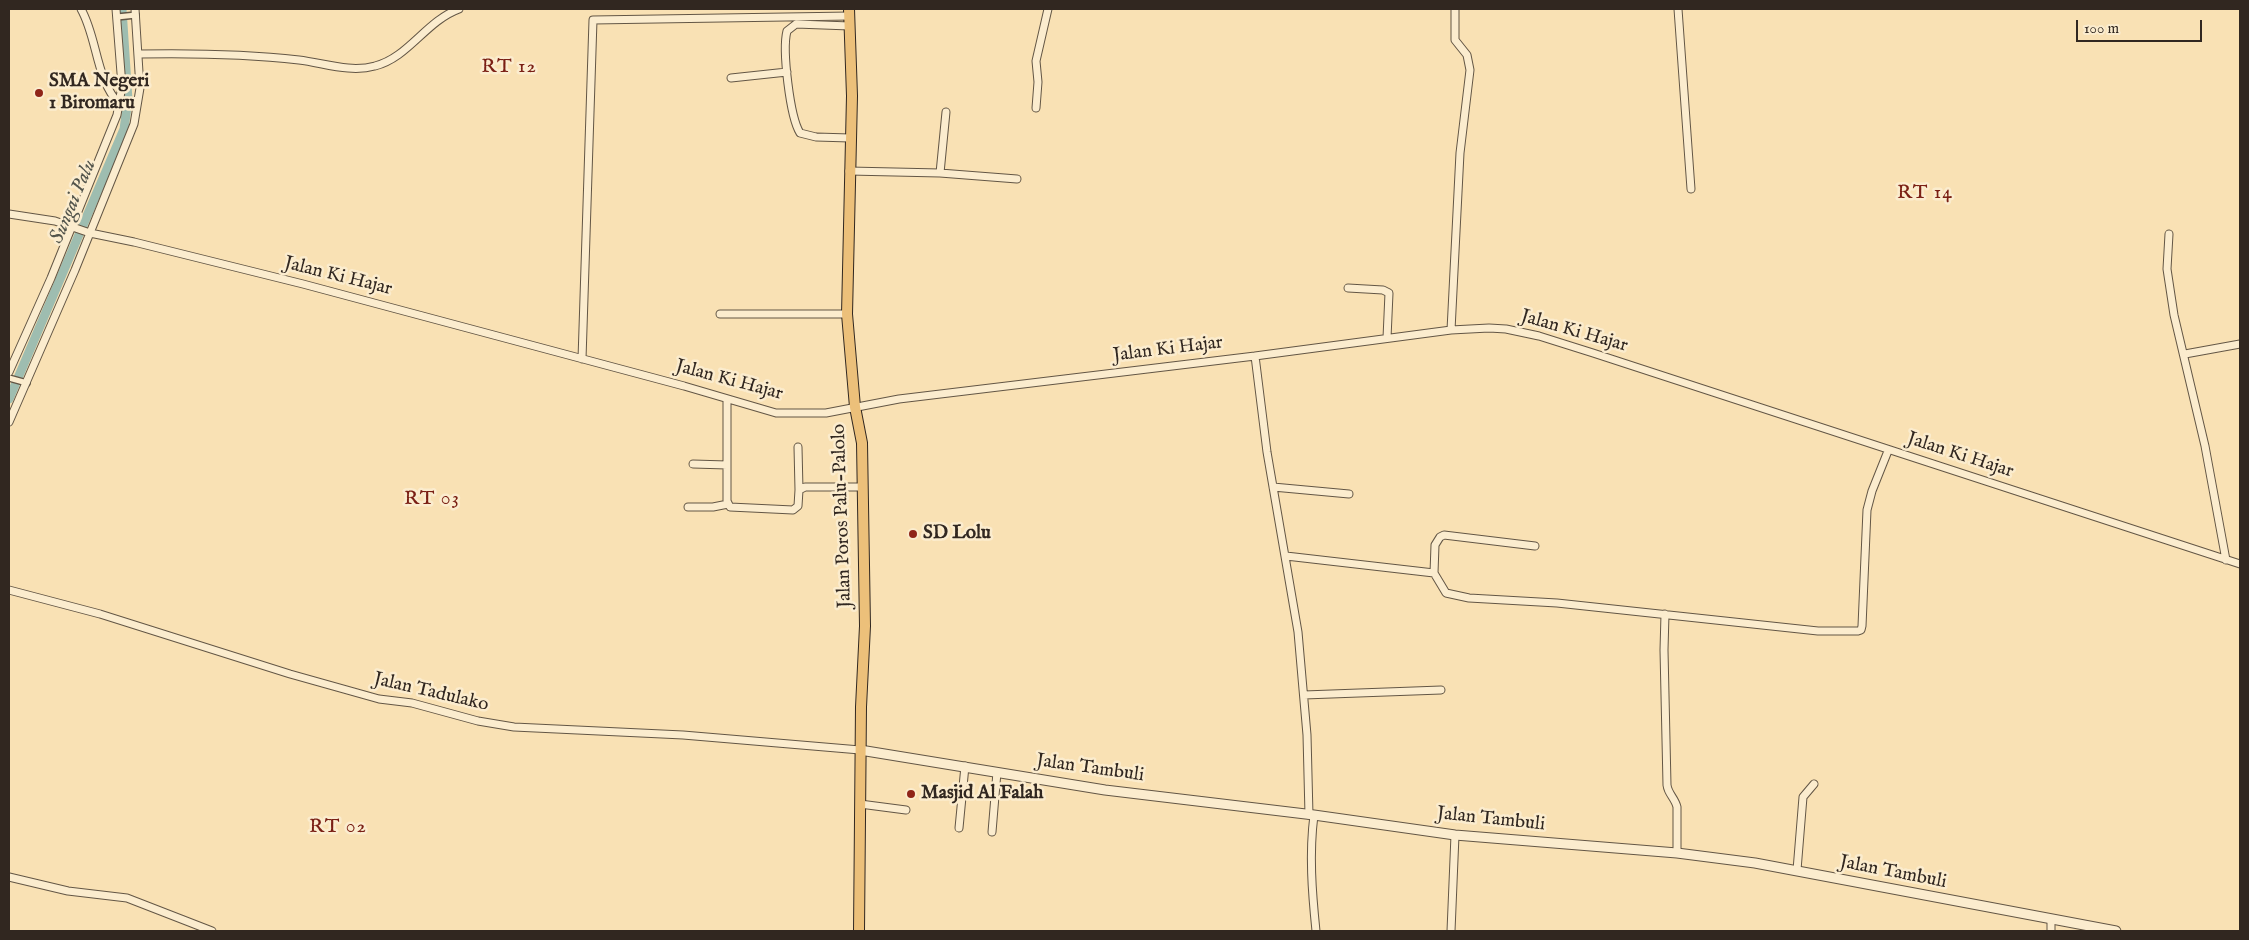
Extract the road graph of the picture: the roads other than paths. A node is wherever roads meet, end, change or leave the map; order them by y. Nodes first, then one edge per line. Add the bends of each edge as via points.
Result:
1 (81, 9) edge
2 (116, 9) edge
3 (459, 9) edge
4 (1048, 9) edge
5 (1455, 9) edge
6 (1678, 9) edge
7 (135, 12) edge
8 (117, 17) junction
9 (850, 17) edge
10 (139, 54) junction
11 (787, 72) junction
12 (731, 78) dead end
13 (120, 105) junction
14 (1036, 108) dead end
15 (946, 112) dead end
16 (850, 138) junction
17 (849, 171) junction
18 (940, 173) junction
19 (1017, 179) dead end
20 (1691, 190) dead end
21 (9, 214) edge
22 (73, 228) junction
23 (88, 233) junction
24 (2168, 234) dead end
25 (1348, 288) dead end
26 (720, 314) dead end
27 (847, 314) junction
28 (1451, 330) junction
29 (1387, 338) junction
30 (2240, 344) edge
31 (2185, 354) junction
32 (1255, 356) junction
33 (582, 359) junction
34 (9, 372) edge
35 (9, 378) edge
36 (27, 383) junction
37 (727, 399) junction
38 (855, 407) junction
39 (9, 422) edge
40 (798, 447) dead end
41 (1888, 450) junction
42 (693, 464) dead end
43 (727, 465) junction
44 (863, 487) junction
45 (1273, 488) junction
46 (800, 490) junction
47 (1349, 494) dead end
48 (728, 504) junction
49 (688, 507) dead end
50 (1535, 546) dead end
51 (1286, 556) junction
52 (2226, 560) junction
53 (2240, 564) edge
54 (1434, 573) junction
55 (9, 590) edge
56 (1666, 614) junction
57 (1441, 690) dead end
58 (1304, 696) junction
59 (860, 750) junction
60 (965, 766) junction
61 (997, 772) junction
62 (1814, 784) dead end
63 (860, 804) junction
64 (906, 810) dead end
65 (1312, 815) junction
66 (959, 828) dead end
67 (992, 832) dead end
68 (1455, 835) junction
69 (1677, 853) junction
70 (1797, 870) junction
71 (9, 876) edge
72 (2051, 919) junction
73 (212, 931) edge
74 (859, 931) edge
75 (1316, 931) edge
76 (1451, 931) edge
77 (2051, 931) edge
78 (2116, 931) edge

1 - 13 street via 106,84
2 - 8 street
3 - 10 street via 434,22 395,57 374,67 348,68 299,60 210,54
4 - 14 street via 1036,61
5 - 28 street via 1455,40 1467,55 1470,70 1460,152
6 - 20 street
7 - 8 street
7 - 10 street
8 - 13 street
9 - 11 street via 793,25 786,35
9 - 16 main road, Jalan Poros Palu-Palolo
9 - 33 street via 593,20
10 - 23 street via 137,115
11 - 12 street
11 - 16 street via 795,123 800,133
13 - 22 street
15 - 18 street
16 - 17 main road, Jalan Poros Palu-Palolo
17 - 18 street
17 - 27 main road, Jalan Poros Palu-Palolo
18 - 19 street
21 - 22 street, Jalan Ki Hajar via 44,219
22 - 23 street, Jalan Ki Hajar
22 - 34 street
23 - 33 street, Jalan Ki Hajar via 303,284
23 - 36 street
24 - 31 street via 2167,269 2174,315
25 - 29 street via 1389,293
26 - 27 street
27 - 38 main road, Jalan Poros Palu-Palolo
28 - 29 street, Jalan Ki Hajar
28 - 41 street, Jalan Ki Hajar via 1496,328 1538,336
29 - 32 street, Jalan Ki Hajar
30 - 31 street
31 - 52 street
32 - 38 street, Jalan Ki Hajar
32 - 45 street
33 - 37 street, Jalan Ki Hajar
35 - 36 street
36 - 39 street
37 - 38 street, Jalan Ki Hajar via 779,413 817,413
37 - 43 street
38 - 44 main road, Jalan Poros Palu-Palolo via 862,444
40 - 46 street
41 - 52 street, Jalan Ki Hajar
41 - 56 street via 1866,510 1861,630 1818,631
42 - 43 street
43 - 48 street
44 - 46 street via 807,487
44 - 59 main road, Jalan Poros Palu-Palolo via 865,626
45 - 47 street
45 - 51 street
46 - 48 street via 794,509 735,508
48 - 49 street
50 - 54 street via 1444,535 1435,544
51 - 54 street
51 - 58 street
52 - 53 street, Jalan Ki Hajar
54 - 56 street via 1443,590 1452,595
55 - 59 street, Jalan Tadulako via 100,614 379,699 412,703 478,721 514,727 683,735
56 - 69 street via 1667,785 1677,807
57 - 58 street
58 - 65 street
59 - 60 street, Jalan Tambuli
59 - 63 main road, Jalan Poros Palu-Palolo
60 - 61 street, Jalan Tambuli
60 - 66 street
61 - 65 street, Jalan Tambuli via 1105,790
61 - 67 street
62 - 70 street via 1803,797
63 - 64 street
63 - 74 main road, Jalan Poros Palu-Palolo
65 - 68 street, Jalan Tambuli
65 - 75 street via 1311,874
68 - 69 street, Jalan Tambuli
68 - 76 street
69 - 70 street, Jalan Tambuli
70 - 72 street, Jalan Tambuli
71 - 73 street via 68,891 127,898
72 - 77 street
72 - 78 street, Jalan Tambuli

